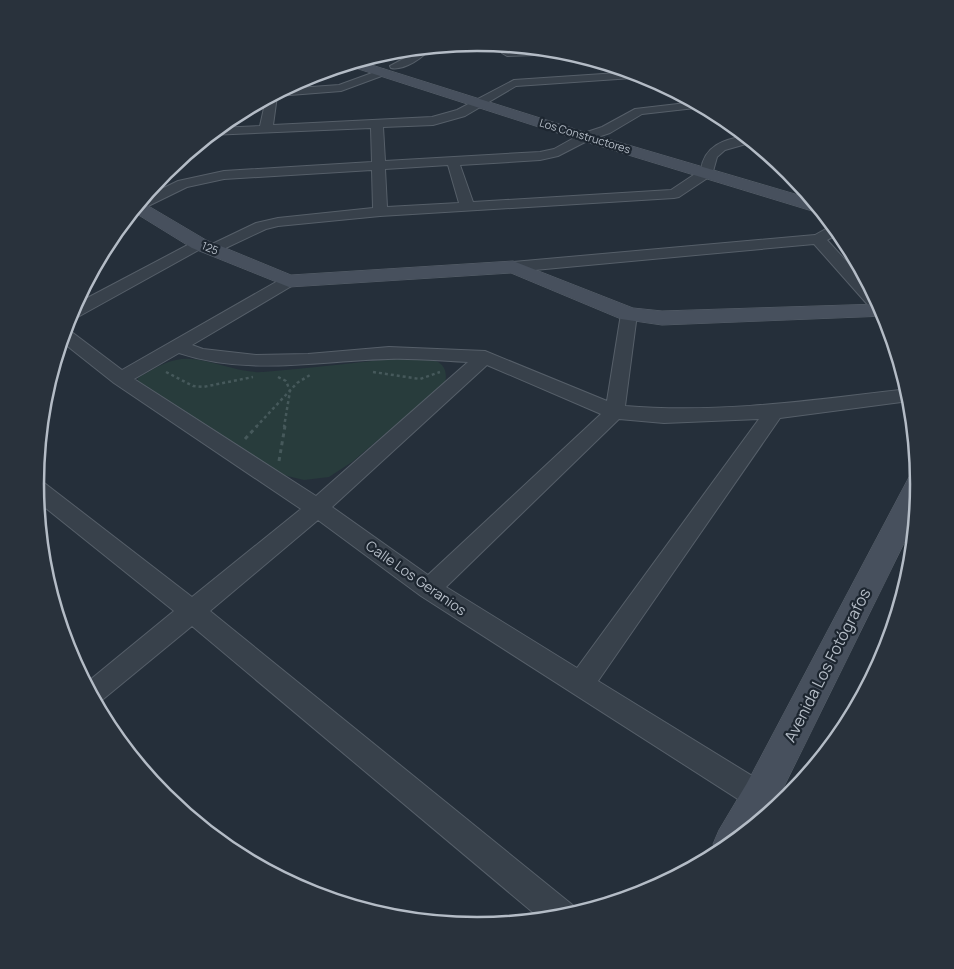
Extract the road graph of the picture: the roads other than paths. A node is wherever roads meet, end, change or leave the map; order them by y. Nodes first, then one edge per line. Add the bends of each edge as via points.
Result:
1 (419, 55) edge
2 (532, 55) edge
3 (508, 58) edge
4 (377, 63) edge
5 (367, 65) edge
6 (389, 69) junction
7 (622, 76) edge
8 (514, 83) junction
9 (295, 92) edge
10 (485, 99) junction
11 (270, 104) edge
12 (688, 106) edge
13 (377, 123) junction
14 (266, 128) junction
15 (606, 130) junction
16 (226, 131) edge
17 (585, 137) junction
18 (741, 141) edge
19 (453, 162) junction
20 (379, 166) junction
21 (707, 167) junction
22 (790, 185) edge
23 (150, 200) edge
24 (806, 203) edge
25 (467, 206) junction
26 (143, 209) edge
27 (380, 212) junction
28 (829, 233) edge
29 (818, 239) junction
30 (206, 247) junction
31 (513, 268) junction
32 (289, 281) junction
33 (865, 291) edge
34 (82, 308) edge
35 (873, 310) edge
36 (629, 314) junction
37 (69, 339) edge
38 (178, 346) junction
39 (485, 357) junction
40 (121, 379) junction
41 (901, 396) edge
42 (615, 412) junction
43 (774, 412) junction
44 (44, 495) edge
45 (909, 505) edge
46 (317, 508) junction
47 (429, 589) junction
48 (192, 612) junction
49 (581, 684) junction
50 (96, 691) edge
51 (769, 801) edge
52 (758, 814) edge
53 (555, 910) edge

1 - 6 street
2 - 3 street
3 - 8 street
4 - 6 main road, Los Constructores
5 - 6 main road, Los Constructores
6 - 9 street via 341,88
6 - 10 main road, Los Constructores
7 - 8 street
8 - 10 street
10 - 13 street via 444,119
10 - 15 main road, Los Constructores
10 - 17 main road, Los Constructores
11 - 14 street
12 - 15 street via 639,111
13 - 14 street
13 - 20 street
14 - 16 street
15 - 17 street
15 - 21 main road, Los Constructores
17 - 19 street via 550,154
17 - 21 main road, Los Constructores
18 - 21 street via 714,151
19 - 20 street
19 - 25 street
20 - 23 street via 224,175 184,184
20 - 27 street
21 - 22 main road, Los Constructores
21 - 24 main road, Los Constructores
21 - 25 street via 674,194
25 - 27 street
26 - 30 main road, 125
27 - 30 street via 278,222
28 - 29 street
29 - 31 street
29 - 33 street
30 - 32 main road, 125
30 - 34 street
31 - 32 main road
31 - 36 main road
32 - 38 street
35 - 36 main road via 662,318
36 - 42 street
37 - 40 street, Calle Los Geranios
38 - 39 street via 201,354 256,361 389,353
38 - 40 street
39 - 42 street
39 - 46 street
40 - 46 street, Calle Los Geranios
41 - 43 street
42 - 43 street via 664,416
42 - 47 street
43 - 49 street
44 - 48 street
45 - 51 main road, Avenida Los Fotógrafos
46 - 47 street, Calle Los Geranios
46 - 48 street
47 - 49 street, Calle Los Geranios
48 - 50 street
48 - 53 street
49 - 51 street, Calle Los Geranios
51 - 52 main road, Avenida Los Fotógrafos

